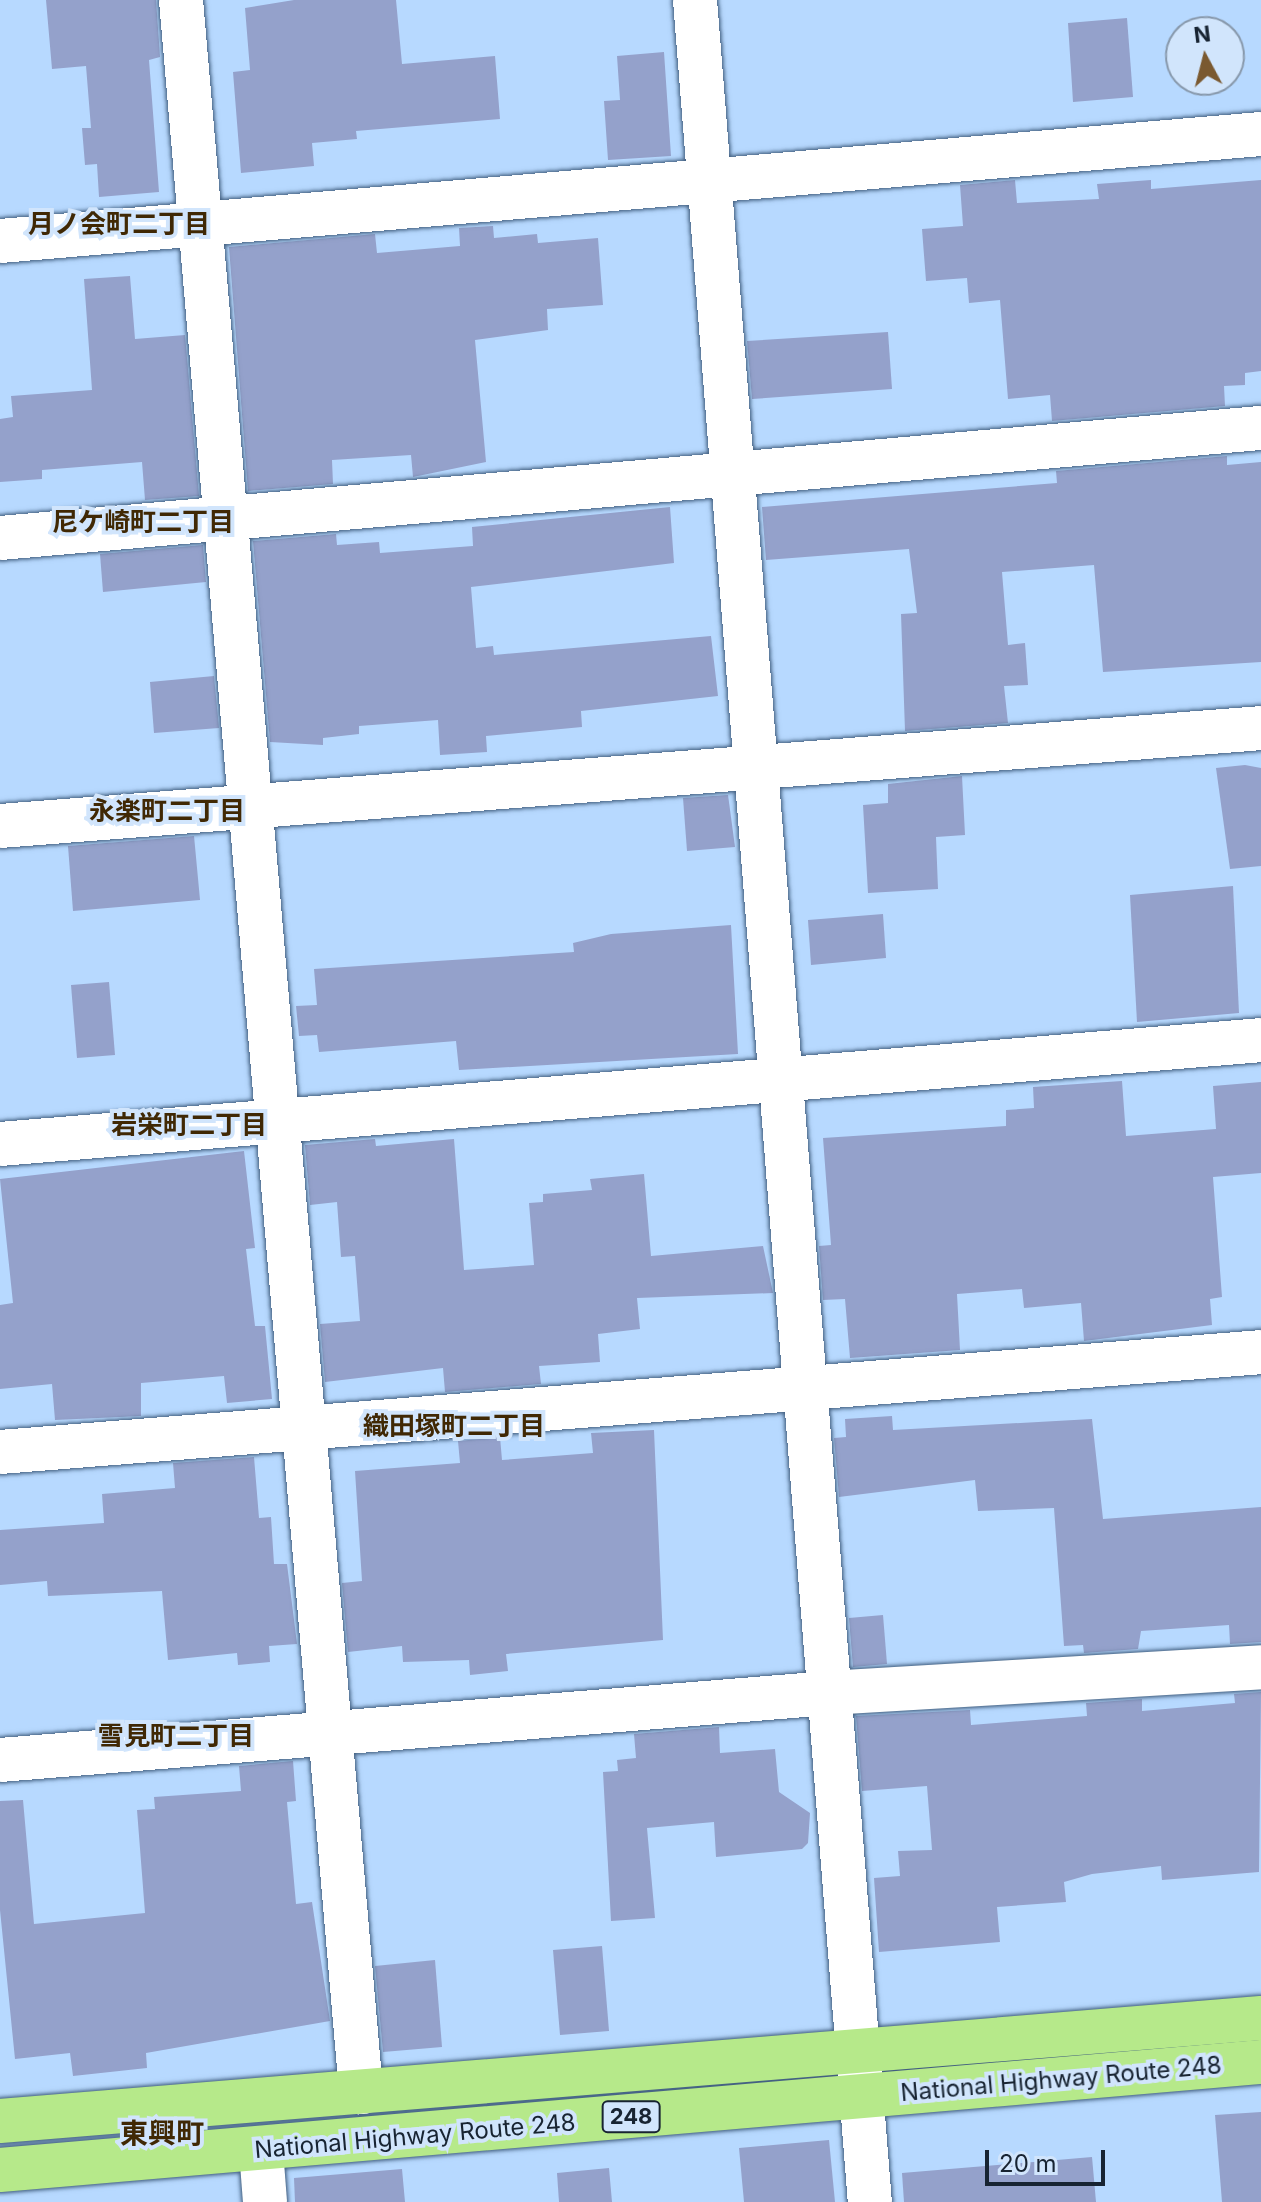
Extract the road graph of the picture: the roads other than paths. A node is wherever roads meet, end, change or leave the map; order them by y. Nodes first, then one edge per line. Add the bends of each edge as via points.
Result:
1 (181, 0) edge
2 (695, 0) edge
3 (1261, 134) edge
4 (709, 181) junction
5 (201, 224) junction
6 (0, 241) edge
7 (1261, 428) edge
8 (733, 474) junction
9 (226, 518) junction
10 (0, 538) edge
11 (1261, 728) edge
12 (756, 767) junction
13 (251, 806) junction
14 (0, 826) edge
15 (1261, 1040) edge
16 (780, 1079) junction
17 (278, 1121) junction
18 (0, 1144) edge
19 (1261, 1352) edge
20 (805, 1388) junction
21 (304, 1428) junction
22 (0, 1452) edge
23 (1261, 1667) edge
24 (829, 1693) junction
25 (329, 1734) junction
26 (0, 1760) edge
27 (1261, 2018) edge
28 (857, 2048) junction
29 (1261, 2062) edge
30 (361, 2092) junction
31 (861, 2096) junction
32 (0, 2121) edge
33 (261, 2150) junction
34 (0, 2170) edge
35 (265, 2202) edge
36 (870, 2202) edge

1 - 5 street
2 - 4 street
3 - 4 street
4 - 5 street
4 - 8 street
5 - 6 street
5 - 9 street
7 - 8 street
8 - 9 street
8 - 12 street
9 - 10 street
9 - 13 street
11 - 12 street
12 - 13 street
12 - 16 street
13 - 14 street
13 - 17 street
15 - 16 street
16 - 17 street
16 - 20 street
17 - 18 street
17 - 21 street
19 - 20 street
20 - 21 street
20 - 24 street
21 - 22 street
21 - 25 street
23 - 24 street
24 - 25 street
24 - 28 street
25 - 26 street
25 - 30 street
27 - 28 highway, National Highway Route 248 / 248
28 - 30 highway, National Highway Route 248 / 248
28 - 31 street
29 - 31 highway, National Highway Route 248 / 248
30 - 32 highway, National Highway Route 248 / 248
31 - 33 highway, National Highway Route 248 / 248
31 - 36 street
33 - 34 highway, National Highway Route 248 / 248
33 - 35 street

